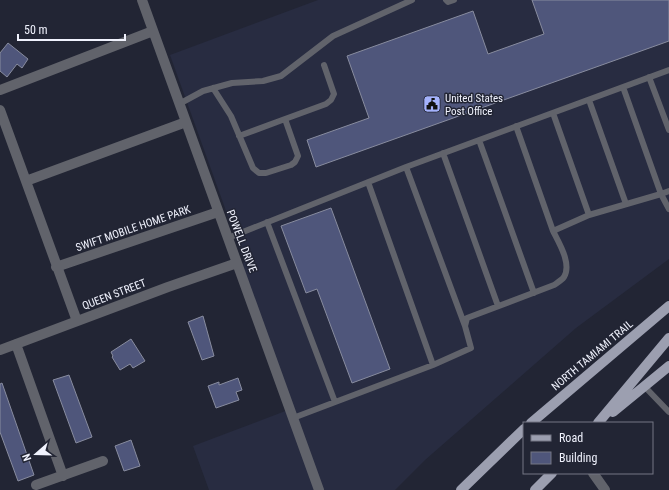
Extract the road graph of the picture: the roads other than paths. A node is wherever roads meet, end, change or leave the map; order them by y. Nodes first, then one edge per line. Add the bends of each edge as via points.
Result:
1 (142, 0) edge
2 (412, 0) edge
3 (446, 0) edge
4 (454, 0) edge
5 (153, 31) junction
6 (324, 65) dead end
7 (669, 70) edge
8 (649, 77) junction
9 (623, 87) junction
10 (213, 88) junction
11 (0, 90) edge
12 (589, 100) junction
13 (179, 104) junction
14 (0, 110) edge
15 (553, 113) junction
16 (284, 119) junction
17 (186, 122) junction
18 (516, 126) junction
19 (669, 130) edge
20 (239, 136) junction
21 (479, 140) junction
22 (443, 154) junction
23 (406, 167) junction
24 (26, 181) junction
25 (368, 182) junction
26 (669, 191) edge
27 (661, 194) junction
28 (626, 204) junction
29 (669, 209) edge
30 (218, 212) junction
31 (589, 215) junction
32 (267, 222) junction
33 (554, 231) junction
34 (228, 238) junction
35 (238, 263) junction
36 (56, 266) junction
37 (534, 293) junction
38 (498, 306) junction
39 (669, 306) edge
40 (77, 321) junction
41 (465, 326) junction
42 (669, 338) edge
43 (16, 344) junction
44 (0, 350) edge
45 (433, 365) junction
46 (669, 366) edge
47 (645, 387) junction
48 (335, 402) junction
49 (669, 412) edge
50 (293, 418) junction
51 (532, 422) edge
52 (600, 422) edge
53 (600, 422) edge
54 (523, 430) edge
55 (103, 461) dead end
56 (551, 474) edge
57 (593, 474) edge
58 (63, 476) junction
59 (36, 485) dead end
60 (318, 490) edge
61 (461, 490) edge
62 (535, 490) edge
63 (605, 490) edge

1 - 5 street, POWELL DRIVE
2 - 10 lane via 333,36 281,76
3 - 4 lane
5 - 11 street
5 - 13 street, POWELL DRIVE
6 - 16 lane via 334,94 331,100
7 - 8 lane
8 - 9 lane
8 - 19 lane
9 - 12 lane
9 - 27 lane
10 - 13 lane
10 - 20 lane via 231,116
12 - 15 lane
12 - 28 lane
13 - 17 street, POWELL DRIVE
14 - 24 street
15 - 18 lane
15 - 31 lane
16 - 20 lane
16 - 20 lane via 298,156 291,164 259,173 253,168
17 - 24 street
17 - 30 street, POWELL DRIVE
18 - 21 lane
18 - 33 lane
21 - 22 lane
21 - 37 lane
22 - 23 lane
22 - 38 lane
23 - 25 lane
23 - 41 lane
24 - 36 street
25 - 32 lane
25 - 45 lane
26 - 27 lane
27 - 28 lane
27 - 29 lane
28 - 31 lane
30 - 34 street, POWELL DRIVE
30 - 36 street, SWIFT MOBILE HOME PARK
31 - 33 lane
32 - 34 lane
32 - 48 lane
33 - 37 lane via 567,267 564,278
34 - 35 street, POWELL DRIVE
35 - 40 street, QUEEN STREET
35 - 50 street, POWELL DRIVE
36 - 40 street
37 - 38 lane
38 - 41 lane via 467,318
39 - 51 main road, NORTH TAMIAMI TRAIL
40 - 43 street, QUEEN STREET
41 - 45 lane via 471,348
42 - 52 main road
43 - 44 street, QUEEN STREET
43 - 58 street
45 - 48 lane
46 - 47 main road
47 - 49 lane
47 - 53 main road
48 - 50 lane
50 - 60 street, POWELL DRIVE
54 - 61 main road
55 - 58 street
56 - 62 main road
57 - 63 street
58 - 59 street

